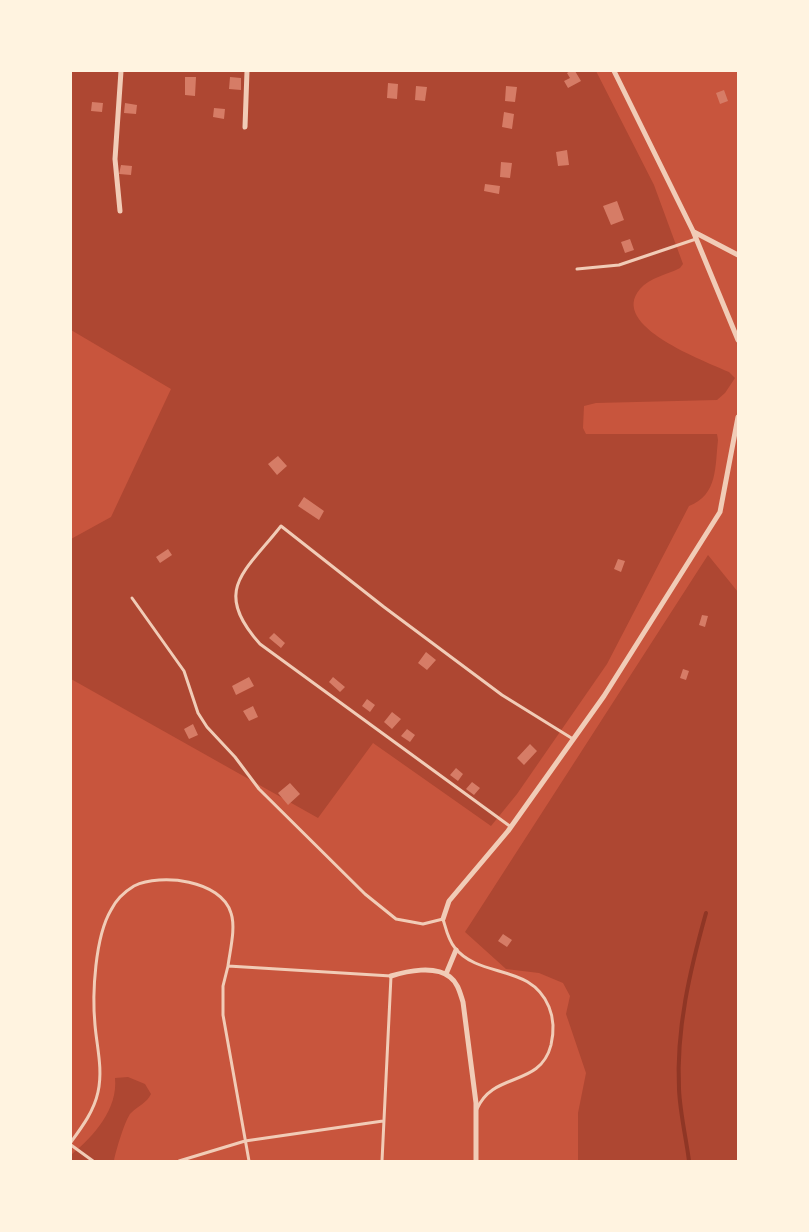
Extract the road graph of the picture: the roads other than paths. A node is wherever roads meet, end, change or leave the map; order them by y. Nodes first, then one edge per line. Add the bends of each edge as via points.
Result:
1 (122, 71) edge
2 (247, 71) edge
3 (614, 71) edge
4 (245, 127) dead end
5 (120, 211) dead end
6 (693, 232) junction
7 (696, 239) junction
8 (738, 255) edge
9 (577, 269) dead end
10 (738, 340) edge
11 (738, 417) edge
12 (132, 598) dead end
13 (573, 739) junction
14 (511, 827) junction
15 (443, 920) junction
16 (456, 950) junction
17 (228, 966) junction
18 (446, 974) junction
19 (391, 976) junction
20 (476, 1112) junction
21 (383, 1121) junction
22 (244, 1141) junction
23 (71, 1144) edge
24 (93, 1161) edge
25 (179, 1161) edge
26 (249, 1161) edge
27 (382, 1161) edge
28 (476, 1161) edge

1 - 5 street via 115,159
2 - 4 street
3 - 6 street
6 - 7 street
6 - 8 street
7 - 9 lane via 619,265
7 - 10 street
11 - 13 street via 720,512 604,696
12 - 15 lane via 184,670 206,727 236,758 259,789 365,894 396,920 423,924
13 - 14 street
13 - 14 lane via 502,695 281,526 239,579 236,608 244,626 260,644
14 - 15 street via 449,901
15 - 16 lane
16 - 18 street
16 - 20 lane via 473,961 531,983 546,999 553,1026 549,1051 537,1070 494,1088 482,1098
17 - 19 lane
17 - 22 lane via 223,1015
17 - 23 lane via 231,912 208,890 175,879 156,880 136,886 117,900 103,928 93,983 101,1061 98,1093 88,1118
18 - 19 street via 415,971
18 - 20 street via 455,982 462,1002
19 - 21 lane
20 - 28 street
21 - 22 lane
21 - 27 lane
22 - 25 lane
22 - 26 lane
23 - 24 lane

